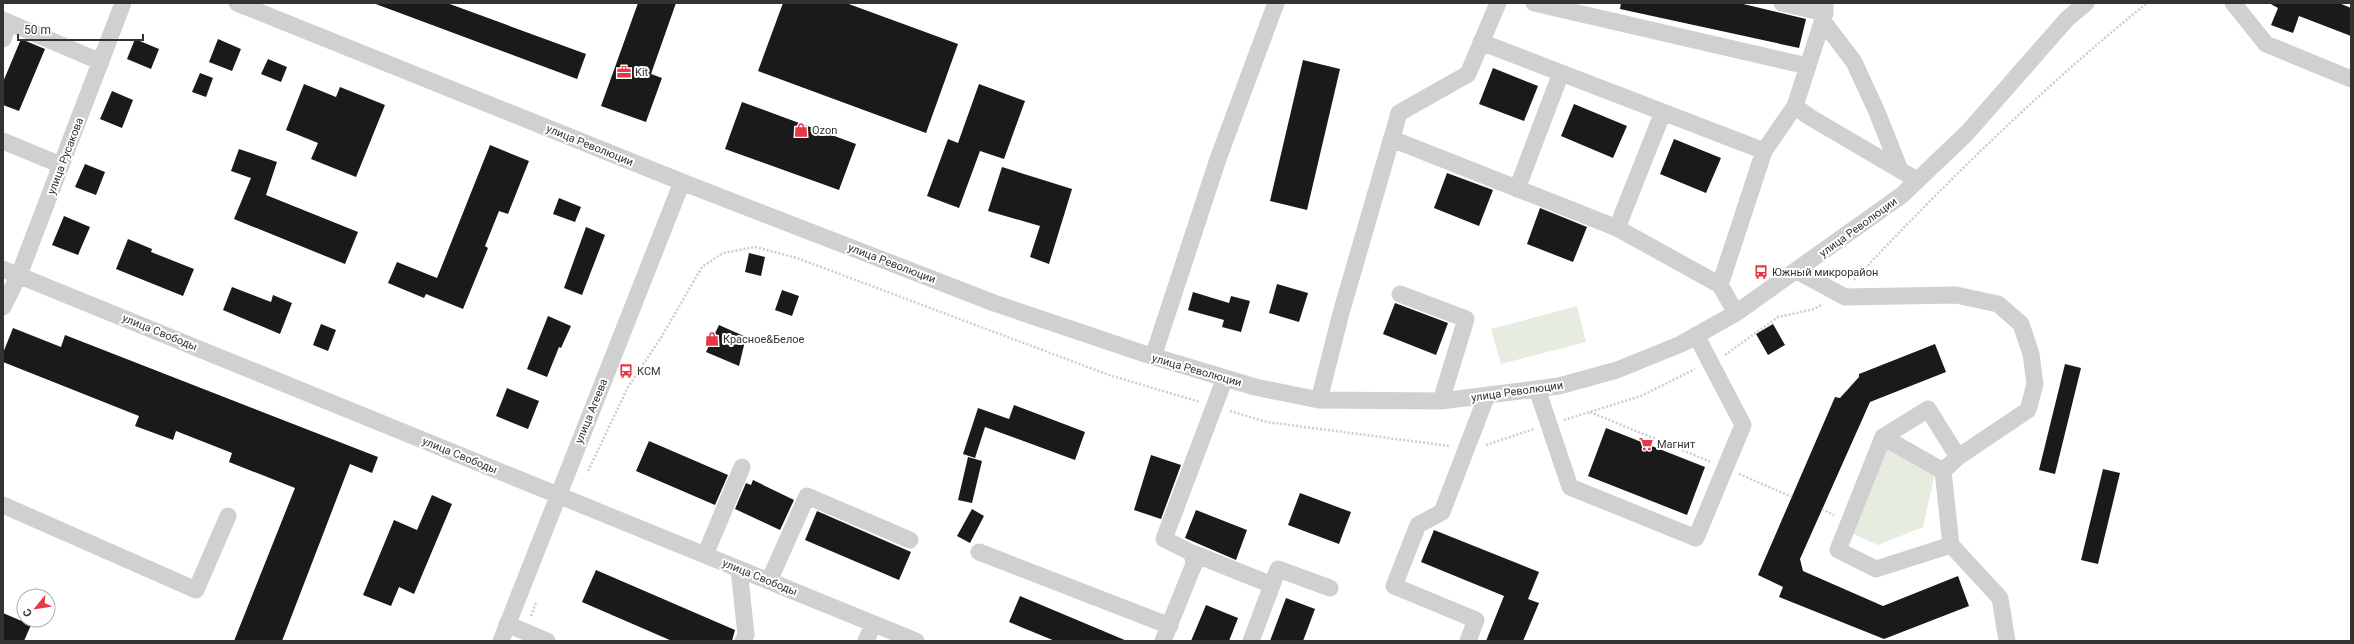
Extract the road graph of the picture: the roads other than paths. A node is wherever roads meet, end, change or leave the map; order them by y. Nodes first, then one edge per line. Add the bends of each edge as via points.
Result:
1 (123, 3) edge
2 (237, 3) edge
3 (1276, 3) edge
4 (1498, 3) edge
5 (1534, 3) edge
6 (1782, 3) edge
7 (2086, 3) edge
8 (2233, 3) edge
9 (1824, 12) edge
10 (6, 22) edge
11 (3, 39) edge
12 (1481, 42) junction
13 (101, 62) junction
14 (1807, 66) junction
15 (1561, 73) junction
16 (2351, 79) edge
17 (1795, 106) junction
18 (1663, 112) junction
19 (1392, 139) junction
20 (3, 141) edge
21 (1764, 151) junction
22 (61, 165) junction
23 (1900, 170) junction
24 (1917, 180) junction
25 (682, 182) junction
26 (1517, 189) junction
27 (1617, 228) junction
28 (3, 269) edge
29 (1796, 271) junction
30 (19, 275) junction
31 (1720, 285) junction
32 (1400, 294) dead end
33 (3, 307) edge
34 (1736, 314) junction
35 (1696, 335) junction
36 (1153, 357) junction
37 (1225, 378) junction
38 (1537, 389) junction
39 (1487, 395) junction
40 (1319, 400) junction
41 (1440, 401) junction
42 (1883, 437) junction
43 (1958, 457) junction
44 (742, 467) dead end
45 (1943, 471) junction
46 (557, 494) junction
47 (3, 505) edge
48 (228, 516) dead end
49 (910, 540) dead end
50 (1951, 545) junction
51 (980, 552) dead end
52 (1192, 553) junction
53 (705, 555) junction
54 (739, 569) junction
55 (769, 581) junction
56 (1272, 585) junction
57 (1330, 588) dead end
58 (507, 624) junction
59 (873, 624) junction
60 (1166, 633) edge
61 (501, 641) edge
62 (547, 641) edge
63 (743, 641) edge
64 (866, 641) edge
65 (916, 641) edge
66 (1251, 641) edge
67 (1468, 641) edge
68 (2007, 641) edge

1 - 13 street, улица Русакова
2 - 25 street, улица Революции
3 - 36 street via 1210,181
4 - 12 street
5 - 14 street
6 - 9 street
7 - 24 street, улица Революции via 2067,18 1967,133
8 - 16 street via 2266,44
9 - 14 street
9 - 23 street via 1854,62 1878,112
10 - 11 street
10 - 13 street
12 - 15 street
12 - 19 street via 1468,74 1398,113
13 - 22 street, улица Русакова
14 - 17 street
15 - 18 street
15 - 26 street
17 - 21 street
17 - 23 street
18 - 21 street
18 - 27 street
19 - 26 street
19 - 40 street via 1341,313
20 - 22 street
21 - 31 street
22 - 30 street, улица Русакова
23 - 24 street
24 - 29 street, улица Революции via 1902,195
25 - 36 street, улица Революции via 994,302
25 - 46 street, улица Агеева
26 - 27 street
27 - 31 street
28 - 30 street, улица Свободы
29 - 34 street, улица Революции
29 - 43 street via 1845,297 1956,295 1998,304 2021,324 2032,354 2035,384 2028,410
30 - 33 street, улица Русакова
30 - 46 street, улица Свободы
31 - 34 street
32 - 41 street via 1466,319
34 - 35 street, улица Революции
35 - 38 street, улица Революции via 1681,344 1617,370 1559,386
35 - 38 street via 1743,425 1696,538 1570,487
36 - 37 street, улица Революции
37 - 40 street, улица Революции
37 - 52 street via 1164,539
38 - 39 street, улица Революции
39 - 41 street, улица Революции
39 - 67 street via 1442,512 1418,525 1394,586 1476,620
40 - 41 street, улица Революции
42 - 43 street via 1928,409
42 - 45 street
42 - 50 street via 1838,550 1876,570
43 - 45 street
44 - 53 street
45 - 50 street
46 - 53 street, улица Свободы
46 - 58 street, улица Агеева
47 - 48 street via 196,590
49 - 55 street via 807,496
50 - 68 street via 2000,598
51 - 60 street
52 - 56 street
52 - 60 street via 1194,564
53 - 54 street, улица Свободы
54 - 55 street, улица Свободы
54 - 63 street via 746,635
55 - 59 street, улица Свободы
56 - 57 street via 1278,568
56 - 66 street
58 - 61 street, улица Агеева
58 - 62 street
59 - 64 street
59 - 65 street, улица Свободы

